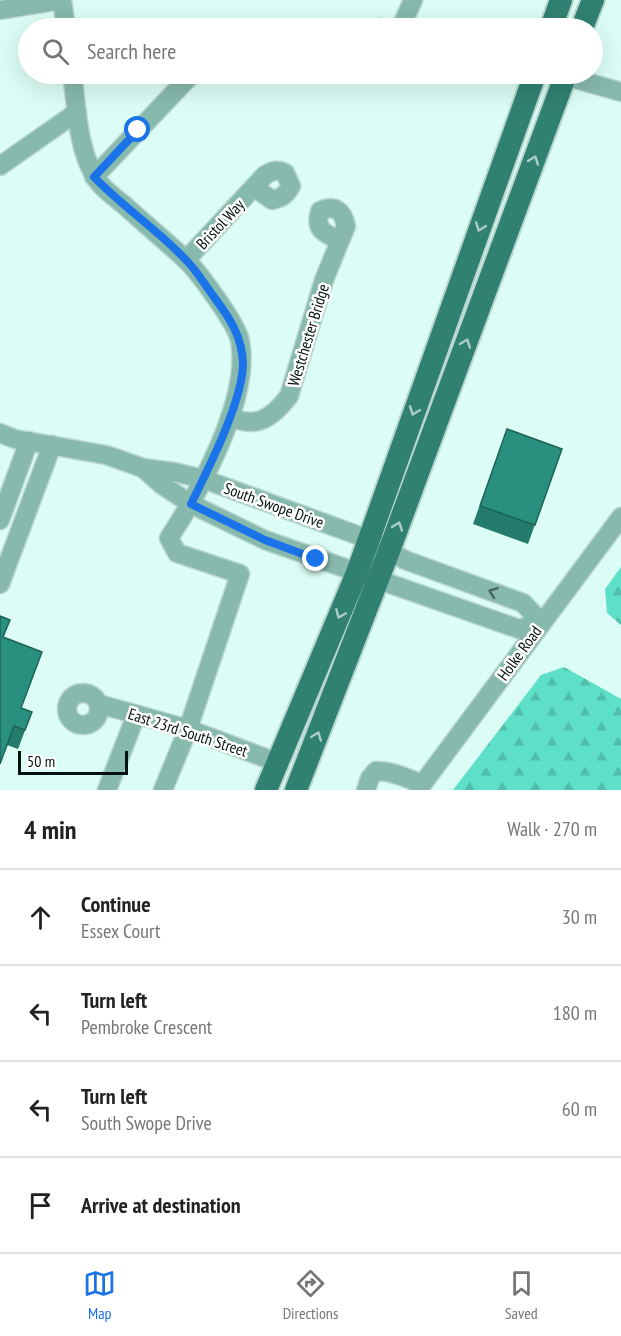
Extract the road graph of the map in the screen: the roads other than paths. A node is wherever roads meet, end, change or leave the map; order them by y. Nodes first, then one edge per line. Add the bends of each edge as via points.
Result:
1 (62, 0) edge
2 (413, 0) edge
3 (561, 0) edge
4 (593, 0) edge
5 (0, 10) edge
6 (65, 18) edge
7 (405, 18) edge
8 (555, 18) edge
9 (586, 18) edge
10 (73, 84) edge
11 (177, 84) edge
12 (531, 84) edge
13 (562, 84) edge
14 (595, 84) edge
15 (621, 92) edge
16 (77, 112) junction
17 (0, 166) edge
18 (94, 177) junction
19 (254, 187) dead end
20 (340, 242) dead end
21 (186, 260) junction
22 (230, 417) junction
23 (0, 434) edge
24 (29, 441) junction
25 (52, 445) junction
26 (143, 468) junction
27 (203, 479) junction
28 (191, 504) junction
29 (621, 517) edge
30 (0, 520) edge
31 (368, 540) junction
32 (389, 551) junction
33 (368, 576) junction
34 (0, 584) edge
35 (541, 622) junction
36 (99, 704) dead end
37 (136, 715) junction
38 (188, 729) junction
39 (276, 762) junction
40 (420, 787) edge
41 (106, 790) edge
42 (163, 790) edge
43 (266, 790) edge
44 (296, 790) edge
45 (366, 790) edge

1 - 5 street
1 - 6 street
2 - 7 street
3 - 8 main road
4 - 9 main road
10 - 16 street
11 - 18 street
12 -> 31 main road
32 -> 13 main road
14 - 15 street
16 - 17 street
16 - 18 street via 83,150
18 - 21 street
19 - 21 street, Bristol Way
20 - 22 street, Westchester Bridge via 324,280 289,396 277,411 259,422 241,422
21 - 22 street via 240,338 243,364
22 - 27 street
23 - 24 street, South Swope Drive
24 - 25 street, South Swope Drive
24 - 30 street
25 - 26 street, South Swope Drive via 106,455
25 - 34 street
26 - 27 street, South Swope Drive
26 - 28 street, South Swope Drive
27 - 28 street
27 - 31 street, South Swope Drive
28 - 33 street, South Swope Drive via 265,540
28 - 38 street via 169,538 177,553 240,574
29 - 35 street, Holke Road
31 - 32 street, South Swope Drive
31 - 33 main road
32 - 33 main road
35 -> 32 street, South Swope Drive via 524,603
33 - 35 street, South Swope Drive via 519,629
33 -> 39 main road
44 -> 33 main road
35 - 40 street, Holke Road
36 - 37 street, East 23rd South Street
37 - 38 street, East 23rd South Street
37 - 41 street
38 - 39 street, East 23rd South Street
38 - 42 street
39 - 43 main road
40 - 45 street via 411,779 376,771

